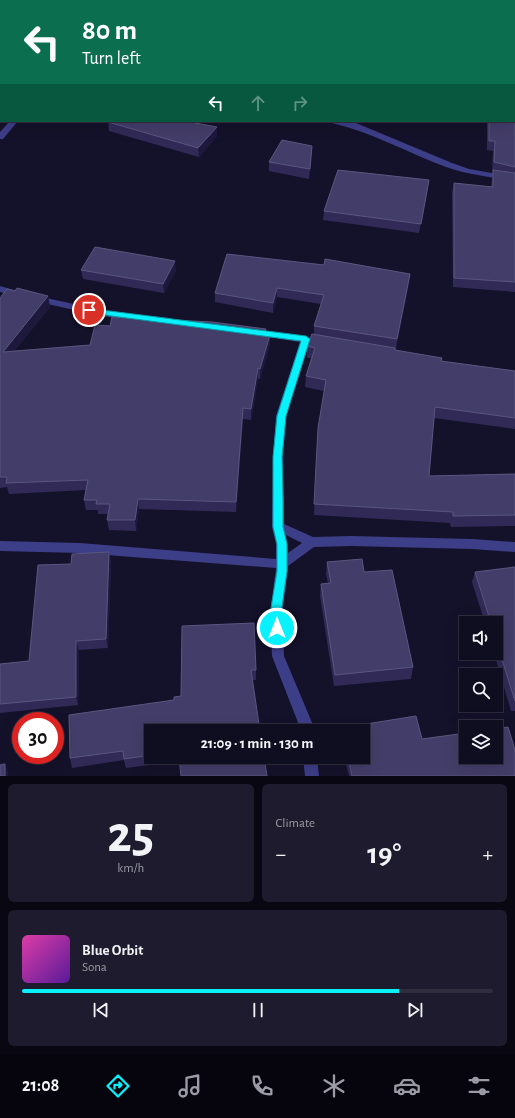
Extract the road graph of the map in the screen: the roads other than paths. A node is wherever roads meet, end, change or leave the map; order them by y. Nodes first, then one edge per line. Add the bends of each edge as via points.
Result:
1 (13, 122) edge
2 (340, 122) edge
3 (0, 137) edge
4 (515, 179) edge
5 (0, 289) edge
6 (175, 322) edge
7 (244, 331) edge
8 (306, 339) junction
9 (329, 343) edge
10 (278, 527) junction
11 (312, 542) junction
12 (0, 546) edge
13 (515, 548) edge
14 (282, 564) junction
15 (306, 724) edge
16 (311, 764) edge
17 (312, 776) edge

1 - 3 street
2 - 4 street via 353,125 449,165
5 - 6 street via 64,306
7 - 8 street
8 - 9 street
8 - 10 street via 282,416 278,457
10 - 11 street
10 - 14 street via 282,544
11 - 13 street via 472,544
11 - 14 street
12 - 14 street via 80,548
14 - 15 street via 276,614 278,656
16 - 17 street

